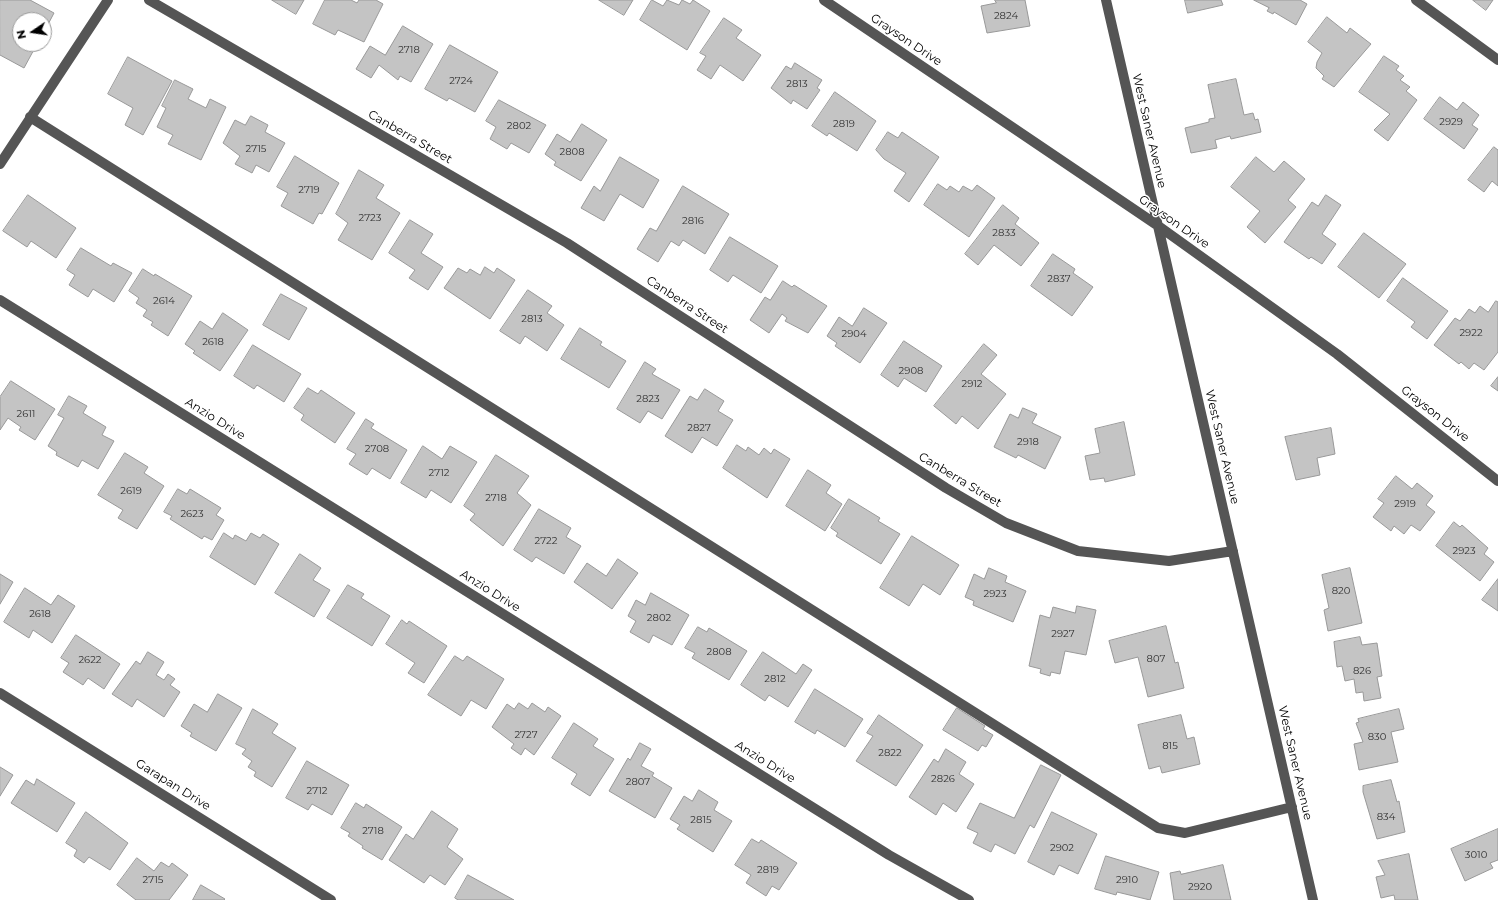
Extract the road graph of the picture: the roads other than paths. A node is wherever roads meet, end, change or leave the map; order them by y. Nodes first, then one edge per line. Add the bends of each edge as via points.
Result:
1 (108, 0) edge
2 (149, 0) edge
3 (824, 0) edge
4 (1106, 0) edge
5 (1416, 0) edge
6 (1498, 60) edge
7 (30, 117) junction
8 (0, 164) edge
9 (1157, 225) junction
10 (0, 300) edge
11 (1498, 480) edge
12 (1232, 551) junction
13 (0, 693) edge
14 (1292, 808) junction
15 (964, 899) edge
16 (332, 900) edge
17 (1313, 900) edge

1 - 7 street
2 - 12 street, Canberra Street via 567,243 933,479 1006,523 1078,551 1169,560
3 - 9 street, Grayson Drive
4 - 9 street, West Saner Avenue
5 - 6 street
7 - 8 street
7 - 14 street via 1158,828 1185,832
9 - 11 street, Grayson Drive via 1338,354
9 - 12 street, West Saner Avenue
10 - 15 street, Anzio Drive via 882,851
12 - 14 street, West Saner Avenue
13 - 16 street, Garapan Drive
14 - 17 street, West Saner Avenue

